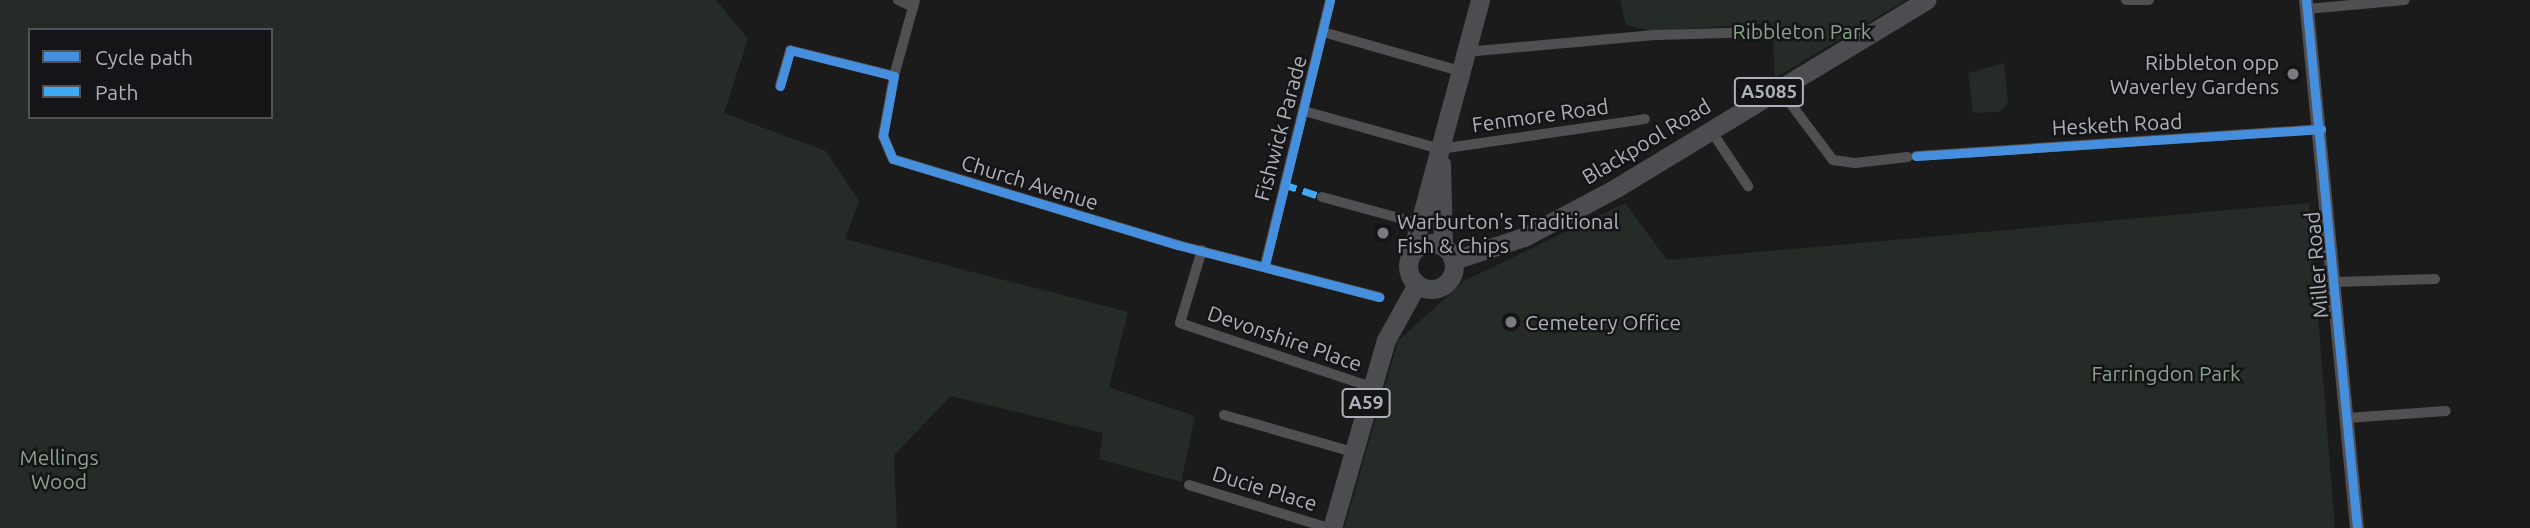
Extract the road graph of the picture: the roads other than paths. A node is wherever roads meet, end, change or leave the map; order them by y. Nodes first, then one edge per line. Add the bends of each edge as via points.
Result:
1 (898, 0) edge
2 (1331, 0) edge
3 (1480, 0) edge
4 (1926, 0) edge
5 (2126, 0) edge
6 (2149, 0) edge
7 (2405, 0) edge
8 (914, 3) edge
9 (2306, 4) edge
10 (1323, 32) junction
11 (1761, 32) dead end
12 (1462, 61) junction
13 (894, 76) junction
14 (780, 86) dead end
15 (1778, 87) junction
16 (1304, 111) junction
17 (1645, 119) dead end
18 (1710, 129) junction
19 (2321, 130) junction
20 (1440, 149) junction
21 (1748, 186) dead end
22 (1322, 197) dead end
23 (1418, 223) junction
24 (1443, 249) junction
25 (1202, 250) junction
26 (1412, 252) junction
27 (1265, 265) junction
28 (2435, 279) dead end
29 (2334, 282) junction
30 (1417, 284) junction
31 (1379, 297) dead end
32 (1371, 387) junction
33 (2446, 411) dead end
34 (1224, 415) dead end
35 (2347, 418) junction
36 (1353, 452) junction
37 (1189, 485) dead end
38 (1330, 528) edge
39 (2357, 528) edge

1 - 8 street
2 - 10 street, Fishwick Parade
3 - 12 highway
4 - 15 highway, Blackpool Road / A5085
5 - 6 street
7 - 9 street
8 - 13 street
9 - 19 street, Miller Road
10 - 12 street
10 - 16 street, Fishwick Parade
11 - 12 street via 1657,35
12 - 20 highway
13 - 14 street via 790,50
13 - 25 street, Church Avenue via 883,136 893,159
15 - 18 highway, Blackpool Road / A5085
15 - 19 street, Hesketh Road via 1833,160 1855,163
16 - 20 street
16 - 27 street, Fishwick Parade
17 - 20 street, Fenmore Road
18 - 21 street
18 - 24 highway, Blackpool Road / A5085 via 1616,188 1524,237
19 - 29 street, Miller Road
20 - 23 highway
20 - 24 highway
22 - 23 street
23 - 24 highway
23 - 26 highway
24 - 26 highway
24 - 30 highway via 1452,275 1444,285 1430,289
25 - 27 street, Church Avenue
25 - 32 street, Devonshire Place via 1180,324
26 - 30 highway via 1408,270
27 - 31 street, Church Avenue
28 - 29 street
29 - 35 street, Miller Road
30 - 32 highway, A59 via 1386,340
32 - 36 highway, A59
33 - 35 street
34 - 36 street
35 - 39 street, Miller Road
36 - 38 highway, A59
37 - 38 street, Ducie Place

